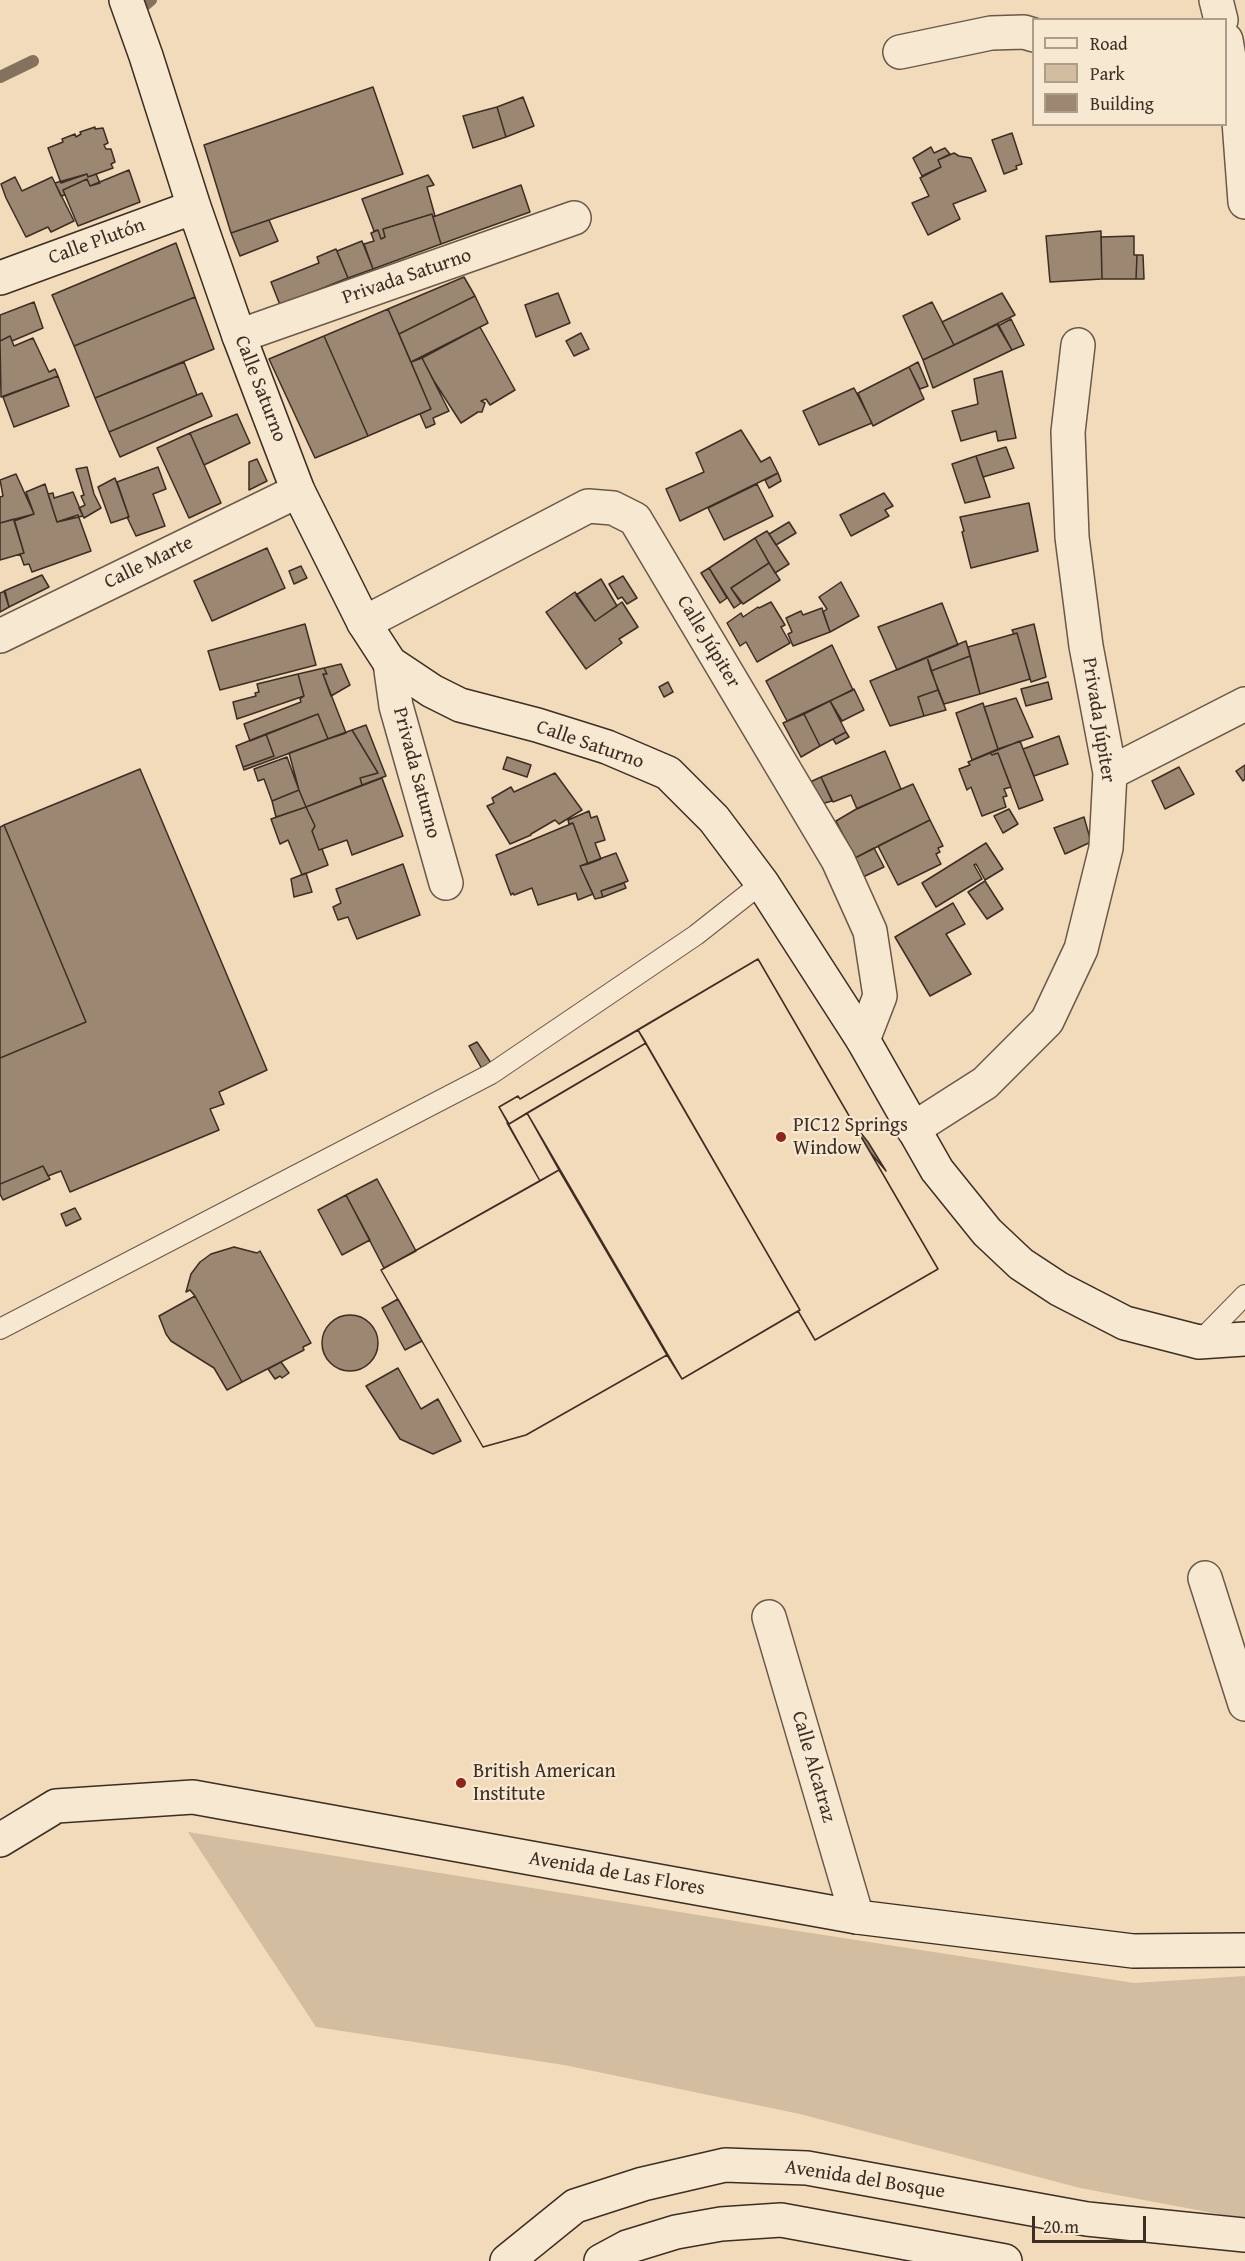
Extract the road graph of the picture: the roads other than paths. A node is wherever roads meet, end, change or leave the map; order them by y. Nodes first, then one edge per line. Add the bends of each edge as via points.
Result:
1 (126, 0) edge
2 (1216, 0) edge
3 (1220, 18) edge
4 (1032, 34) edge
5 (1227, 47) edge
6 (900, 52) dead end
7 (1236, 108) edge
8 (1245, 202) edge
9 (194, 207) junction
10 (574, 218) dead end
11 (0, 278) edge
12 (239, 336) junction
13 (1077, 345) dead end
14 (298, 491) junction
15 (364, 623) junction
16 (0, 636) edge
17 (390, 663) junction
18 (1245, 704) edge
19 (1110, 773) junction
20 (446, 883) dead end
21 (762, 883) junction
22 (863, 1040) junction
23 (913, 1129) junction
24 (1245, 1296) edge
25 (0, 1329) edge
26 (1245, 1339) edge
27 (1199, 1342) junction
28 (1205, 1578) dead end
29 (769, 1617) dead end
30 (1245, 1704) edge
31 (0, 1840) edge
32 (857, 1917) junction
33 (1245, 1950) edge
34 (1245, 2235) edge
35 (507, 2261) edge
36 (600, 2261) edge
37 (1005, 2261) edge

1 - 9 street, Calle Saturno
2 - 3 street
4 - 6 street via 991,33
5 - 7 street
7 - 8 street
9 - 11 street, Calle Plutón
9 - 12 street, Calle Saturno
10 - 12 street, Privada Saturno
12 - 14 street, Calle Saturno
13 - 19 street, Privada Júpiter via 1068,432 1072,537 1086,646
14 - 15 street, Calle Saturno
14 - 16 street, Calle Marte
15 - 17 street, Calle Saturno
15 - 22 street, Calle Júpiter via 588,506 613,508 635,519 838,860 870,932 880,996
17 - 20 street, Privada Saturno via 396,706
17 - 21 street, Calle Saturno via 460,705 607,747 668,773 714,819
18 - 19 street
19 - 23 street, Privada Júpiter via 1106,848 1081,949 1047,1021 985,1083
21 - 22 street, Calle Saturno
21 - 25 lane via 696,935 491,1074
22 - 23 street, Calle Saturno
23 - 27 street, Calle Saturno via 937,1170 987,1232 1021,1264 1125,1323
24 - 27 lane
26 - 27 street, Calle Saturno
28 - 30 street
29 - 32 street, Calle Alcatraz
31 - 32 street, Avenida de Las Flores via 56,1806 193,1797
32 - 33 street, Avenida de Las Flores via 1133,1951
34 - 35 street, Avenida del Bosque via 1087,2218 807,2168 725,2165 643,2184 575,2206
36 - 37 street via 627,2247 676,2232 781,2220

